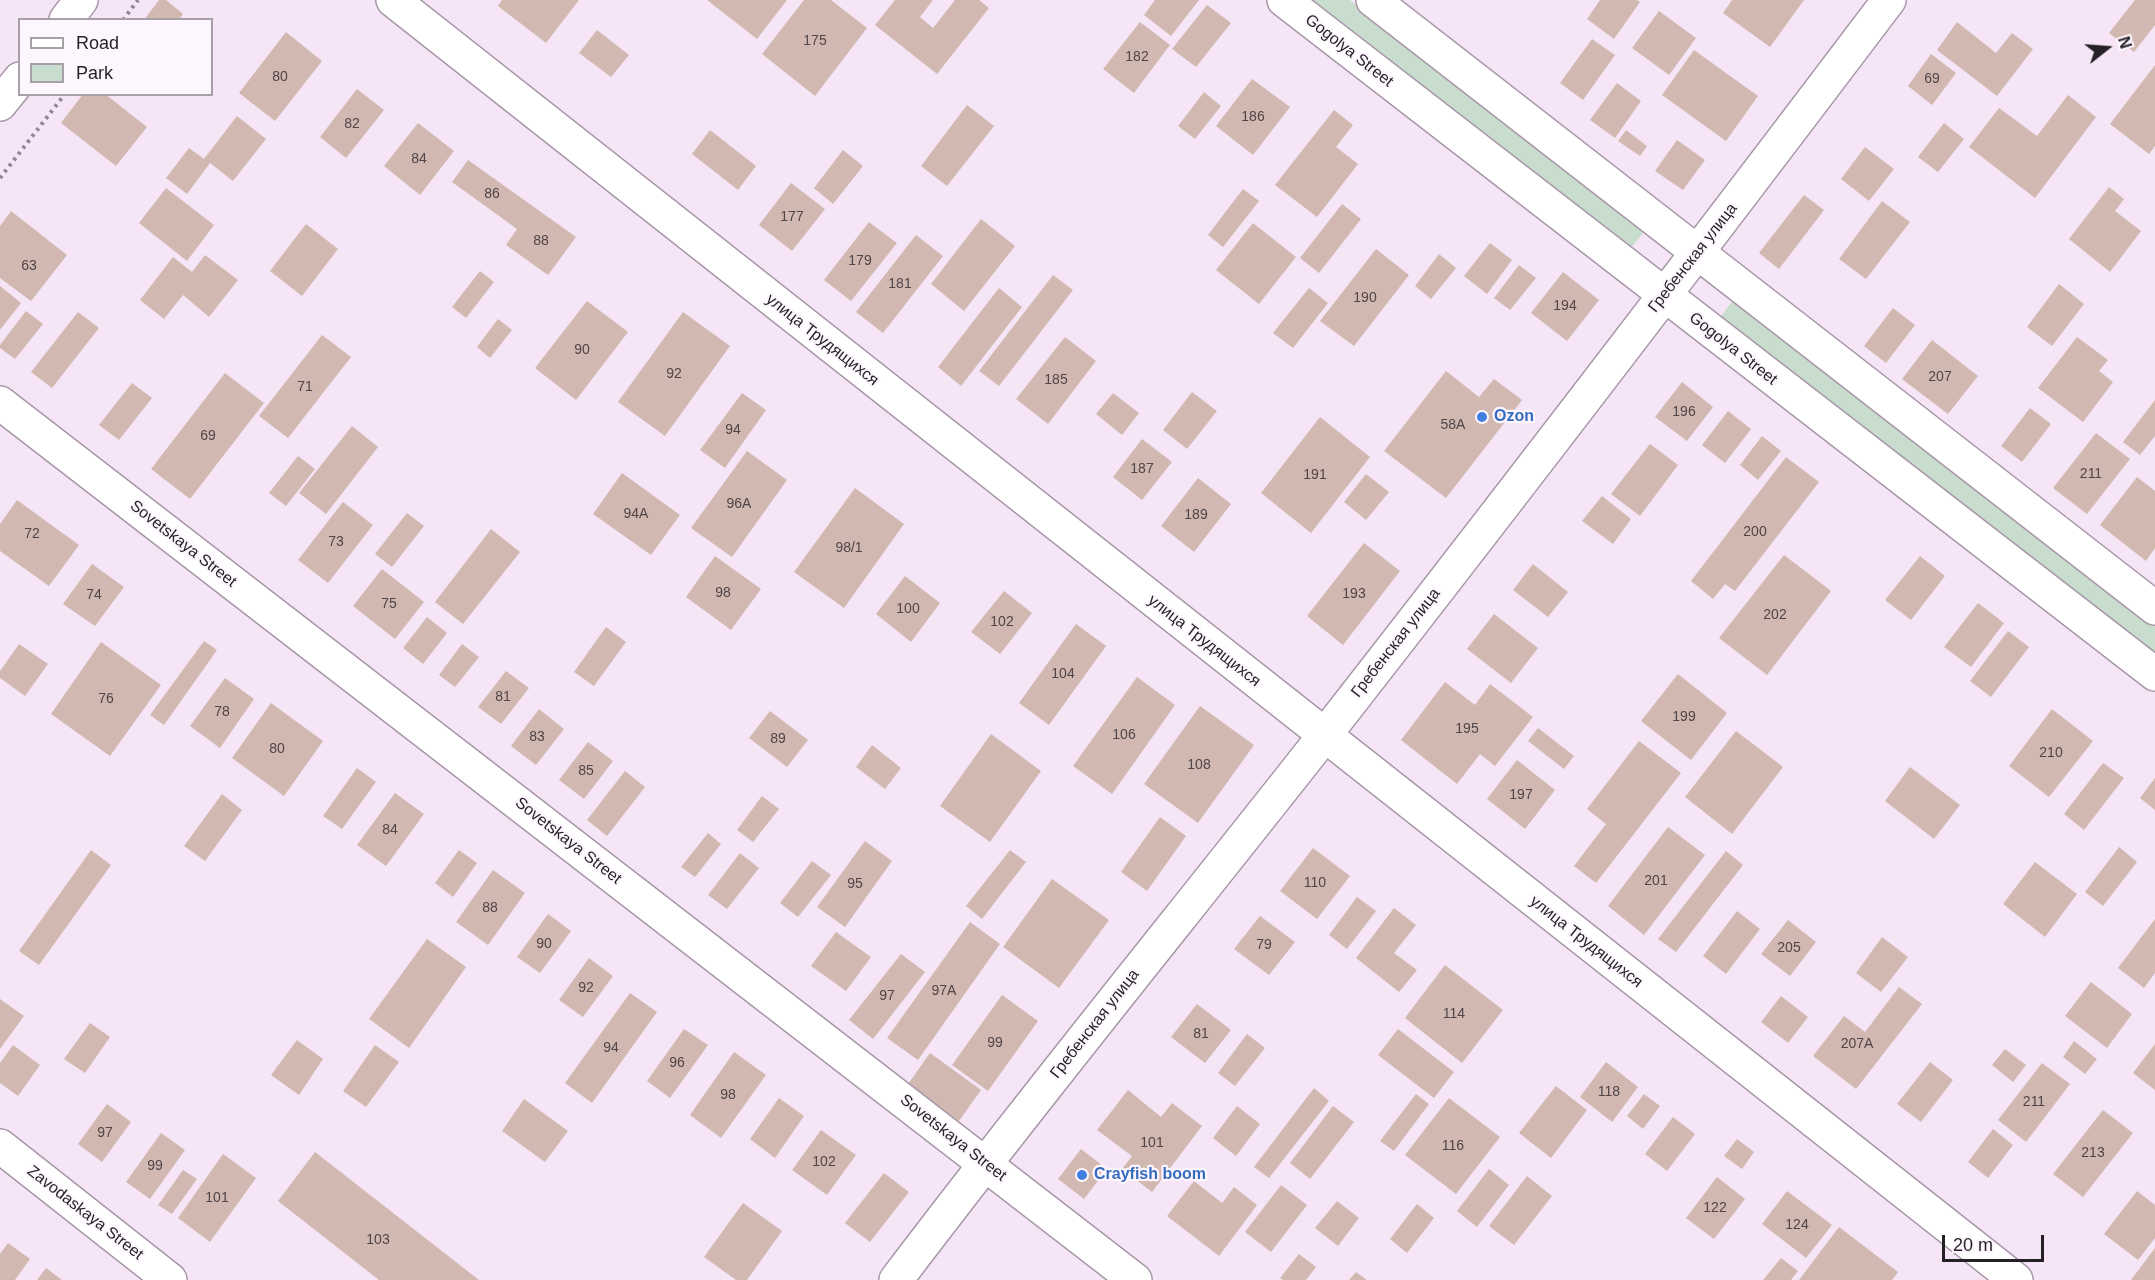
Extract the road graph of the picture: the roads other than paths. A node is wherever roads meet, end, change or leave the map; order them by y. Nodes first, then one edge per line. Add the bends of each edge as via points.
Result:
1 (81, 0) edge
2 (393, 0) edge
3 (1284, 0) edge
4 (1373, 0) edge
5 (1889, 0) edge
6 (68, 18) edge
7 (18, 82) edge
8 (0, 104) edge
9 (1697, 253) junction
10 (1664, 296) junction
11 (0, 403) edge
12 (2155, 608) edge
13 (2155, 674) edge
14 (1324, 736) junction
15 (0, 1146) edge
16 (985, 1162) junction
17 (170, 1280) edge
18 (896, 1280) edge
19 (1135, 1280) edge
20 (2016, 1280) edge

1 - 6 street
2 - 14 street, улица Трудящихся
3 - 10 street, Gogolya Street
4 - 9 street
5 - 9 street, Гребенская улица
7 - 8 street
9 - 10 street, Гребенская улица
9 - 12 street
10 - 13 street, Gogolya Street
10 - 14 street, Гребенская улица
11 - 16 street, Sovetskaya Street
14 - 16 street, Гребенская улица
14 - 20 street, улица Трудящихся
15 - 17 street, Zavodaskaya Street
16 - 18 street, Гребенская улица
16 - 19 street, Sovetskaya Street

